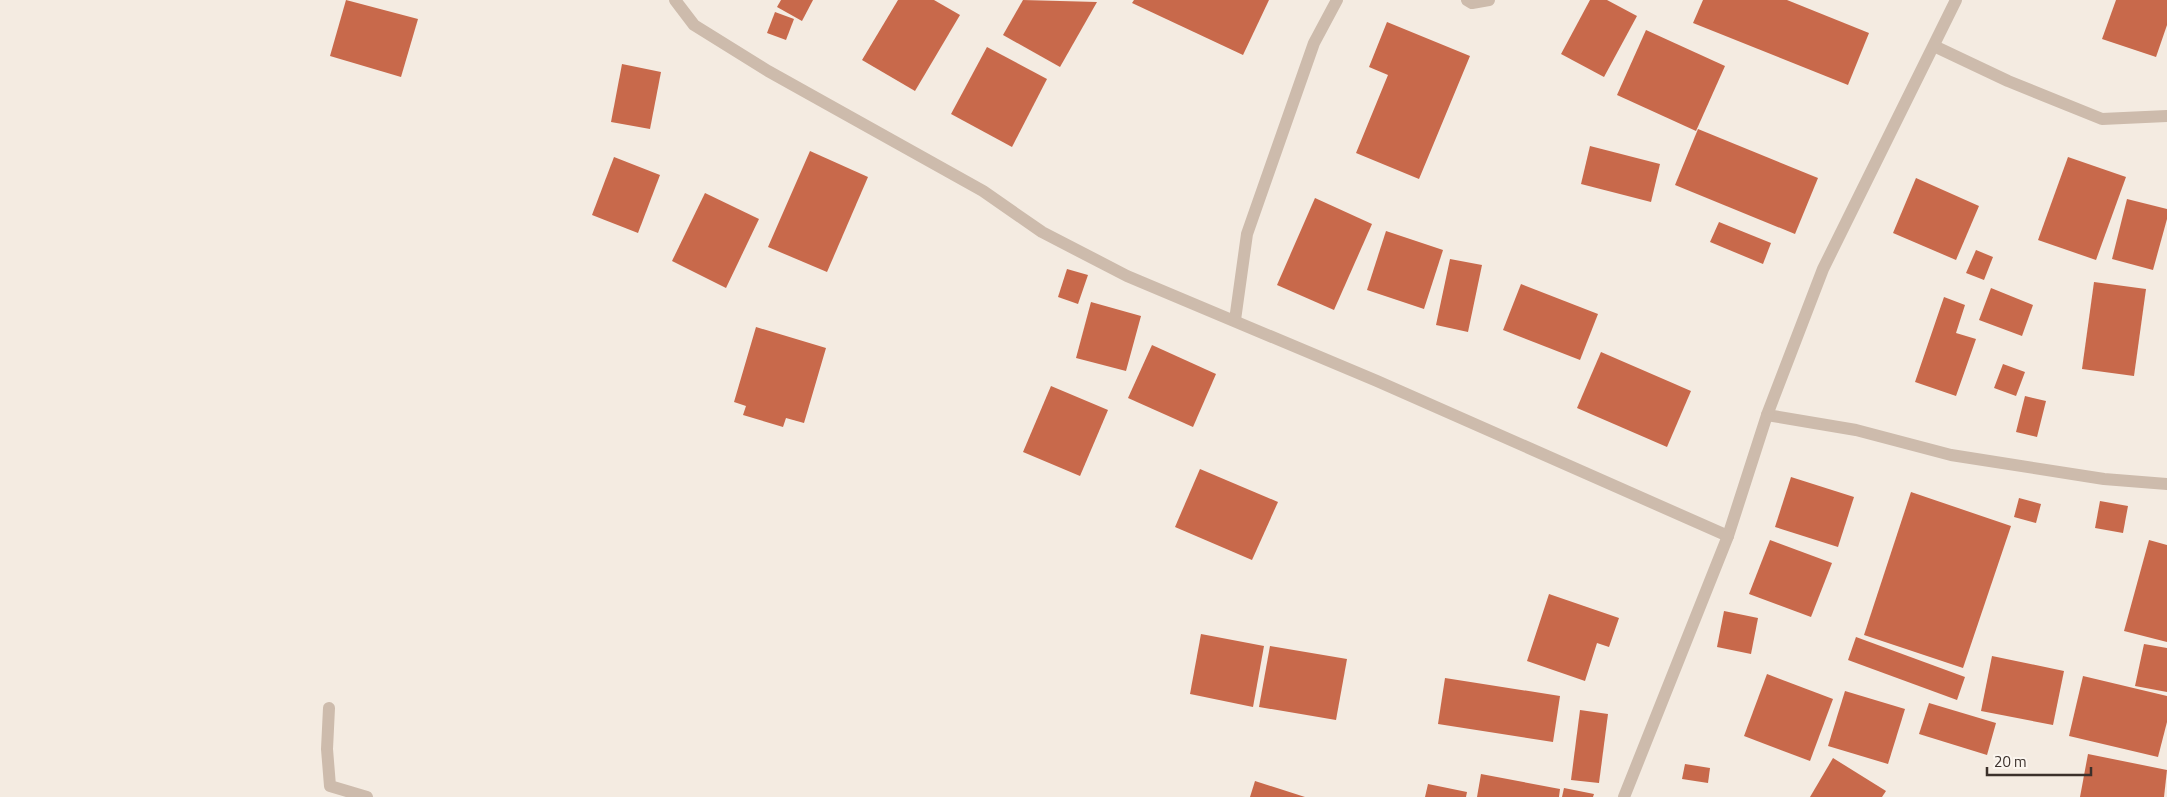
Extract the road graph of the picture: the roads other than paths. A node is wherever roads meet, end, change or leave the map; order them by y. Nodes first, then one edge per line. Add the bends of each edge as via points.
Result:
1 (675, 0) edge
2 (1338, 0) edge
3 (1467, 0) edge
4 (1489, 0) edge
5 (1956, 0) edge
6 (1934, 46) junction
7 (2167, 116) edge
8 (1235, 320) junction
9 (1767, 415) junction
10 (2167, 484) edge
11 (1728, 536) junction
12 (328, 708) dead end
13 (367, 797) edge
14 (1624, 797) edge

1 - 8 street via 694,25 768,71 983,191 1042,232 1127,276
2 - 8 street via 1314,43 1246,234
3 - 4 street via 1472,3
5 - 6 street
6 - 7 street via 2008,81 2102,119
6 - 9 street via 1823,269
8 - 11 street
9 - 10 street via 1856,430 1951,454 2104,479
9 - 11 street
11 - 14 street
12 - 13 street via 330,786

